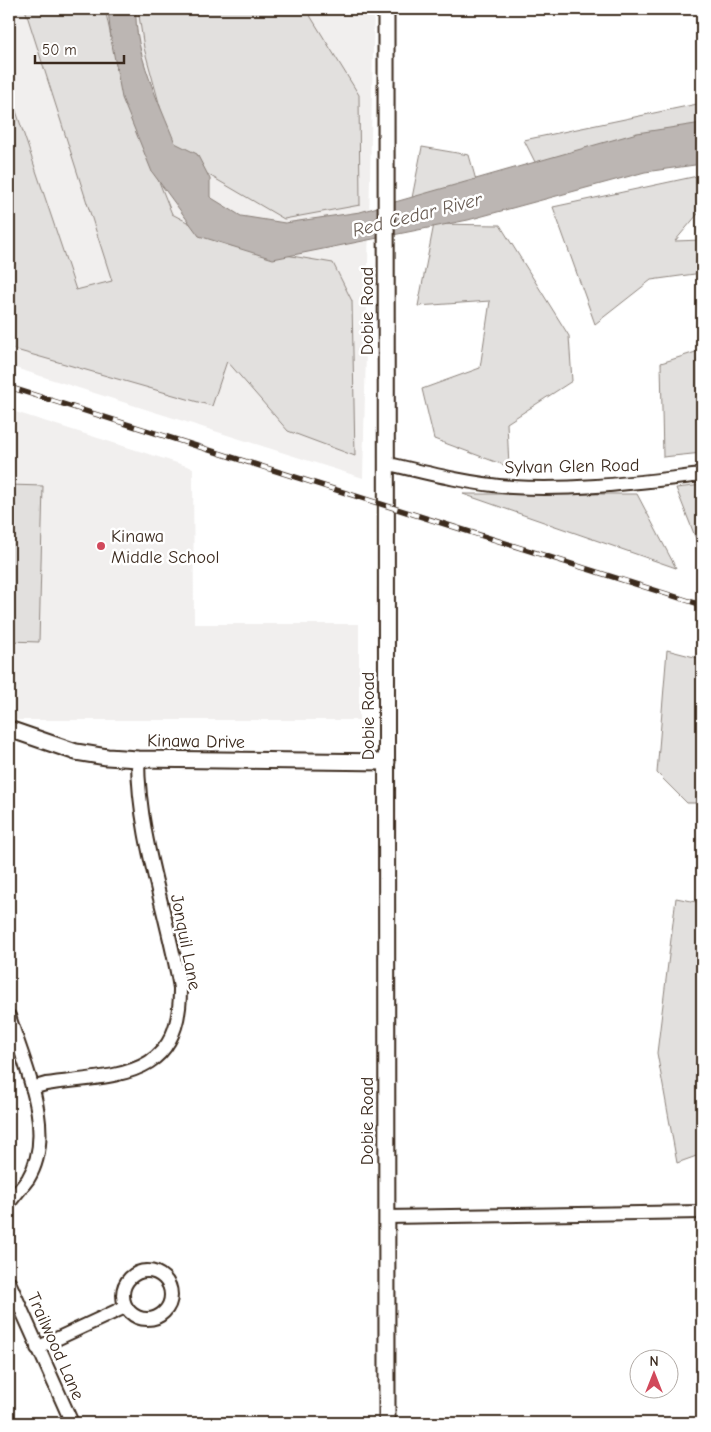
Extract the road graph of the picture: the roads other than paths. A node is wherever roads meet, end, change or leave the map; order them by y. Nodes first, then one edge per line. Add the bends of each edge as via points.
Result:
1 (386, 9) edge
2 (385, 463) junction
3 (702, 475) edge
4 (9, 729) edge
5 (138, 760) junction
6 (387, 762) junction
7 (9, 1016) edge
8 (32, 1088) junction
9 (9, 1203) edge
10 (702, 1212) edge
11 (386, 1217) junction
12 (9, 1282) edge
13 (125, 1307) dead end
14 (37, 1348) junction
15 (72, 1423) edge
16 (387, 1423) edge

1 - 2 street, Dobie Road
2 - 3 street, Sylvan Glen Road via 512,487 584,486
2 - 6 street, Dobie Road
4 - 5 street, Kinawa Drive via 76,752
5 - 6 street, Kinawa Drive
5 - 8 street, Jonquil Lane via 142,818 180,988 174,1031 164,1049 151,1062 132,1071
6 - 11 street, Dobie Road
7 - 8 street
8 - 9 street via 39,1128 37,1157 28,1178
10 - 11 street
11 - 16 street, Dobie Road
12 - 14 street, Trailwood Lane
13 - 14 street
14 - 15 street, Trailwood Lane

